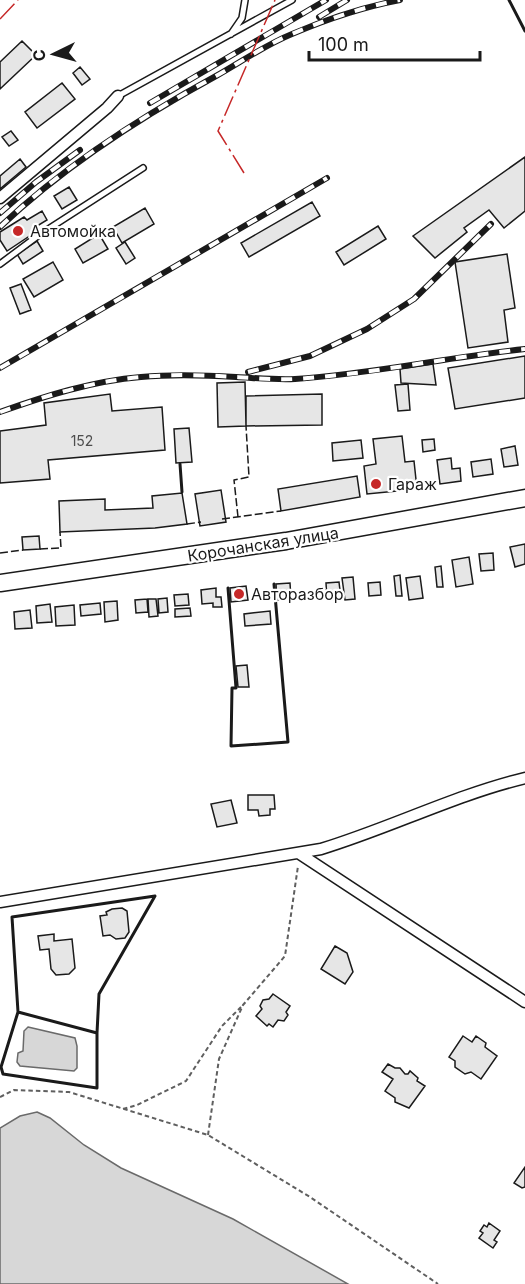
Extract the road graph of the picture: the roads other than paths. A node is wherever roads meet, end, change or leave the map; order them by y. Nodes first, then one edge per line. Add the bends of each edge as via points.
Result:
1 (245, 0) edge
2 (292, 0) edge
3 (230, 35) junction
4 (118, 96) joint
5 (143, 168) dead end
6 (0, 198) edge
7 (0, 264) edge
8 (525, 489) edge
9 (525, 498) edge
10 (0, 573) edge
11 (0, 583) edge
12 (525, 778) edge
13 (300, 854) junction
14 (0, 903) edge
15 (525, 1002) edge

1 - 3 lane via 242,18
2 - 3 lane
3 - 4 lane
4 - 6 street
5 - 7 lane
8 - 10 main road, Корочанская улица via 283,532
9 - 11 main road, Корочанская улица via 286,541
12 - 13 street
13 - 14 street
13 - 15 street

